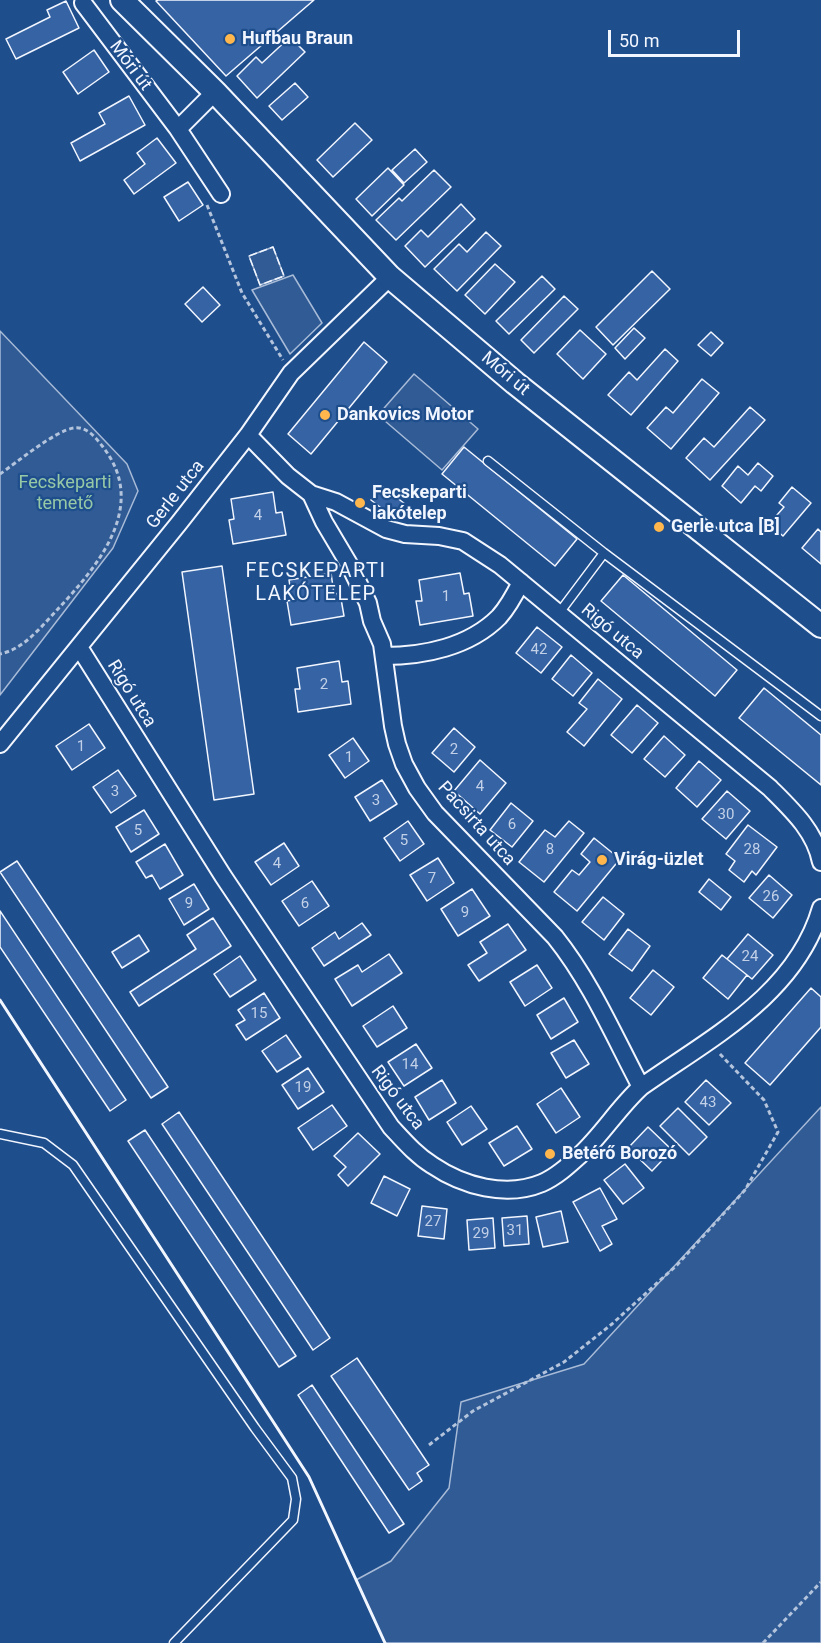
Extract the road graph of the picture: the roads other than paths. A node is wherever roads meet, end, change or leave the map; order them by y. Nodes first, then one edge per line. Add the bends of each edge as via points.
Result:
1 (122, 0) edge
2 (83, 3) dead end
3 (215, 92) junction
4 (178, 129) junction
5 (220, 194) dead end
6 (390, 277) junction
7 (248, 435) junction
8 (488, 460) dead end
9 (311, 494) junction
10 (604, 553) junction
11 (521, 582) junction
12 (559, 613) junction
13 (821, 626) edge
14 (78, 647) junction
15 (384, 656) junction
16 (821, 716) edge
17 (0, 744) edge
18 (821, 862) edge
19 (821, 908) edge
20 (641, 1087) junction
21 (0, 1134) edge
22 (174, 1643) edge

1 - 3 main road, Móri út
2 - 4 street, Móri út
3 - 4 street
3 - 6 main road, Móri út
4 - 5 street, Móri út
6 - 7 street, Gerle utca via 291,373
6 - 13 main road, Móri út via 515,383
7 - 9 street, Rigó utca
7 - 14 street, Gerle utca
8 - 10 lane
9 - 11 street, Rigó utca via 336,502 386,529 463,541
9 - 15 street, Pacsirta utca via 368,603
10 - 12 lane
10 - 16 lane
11 - 12 street, Rigó utca
11 - 15 street via 498,617 455,645 434,652
12 - 18 street, Rigó utca via 770,788 808,830
14 - 17 street, Gerle utca
14 - 20 street, Rigó utca via 223,876 370,1096 412,1150 431,1165 452,1177 496,1190 542,1183 581,1154
15 - 20 street, Pacsirta utca via 393,726 404,764 417,788 435,813 571,957
19 - 20 street, Rigó utca via 815,928 794,962 749,1012
21 - 22 lane via 44,1143 73,1165 292,1478 296,1499 293,1520

